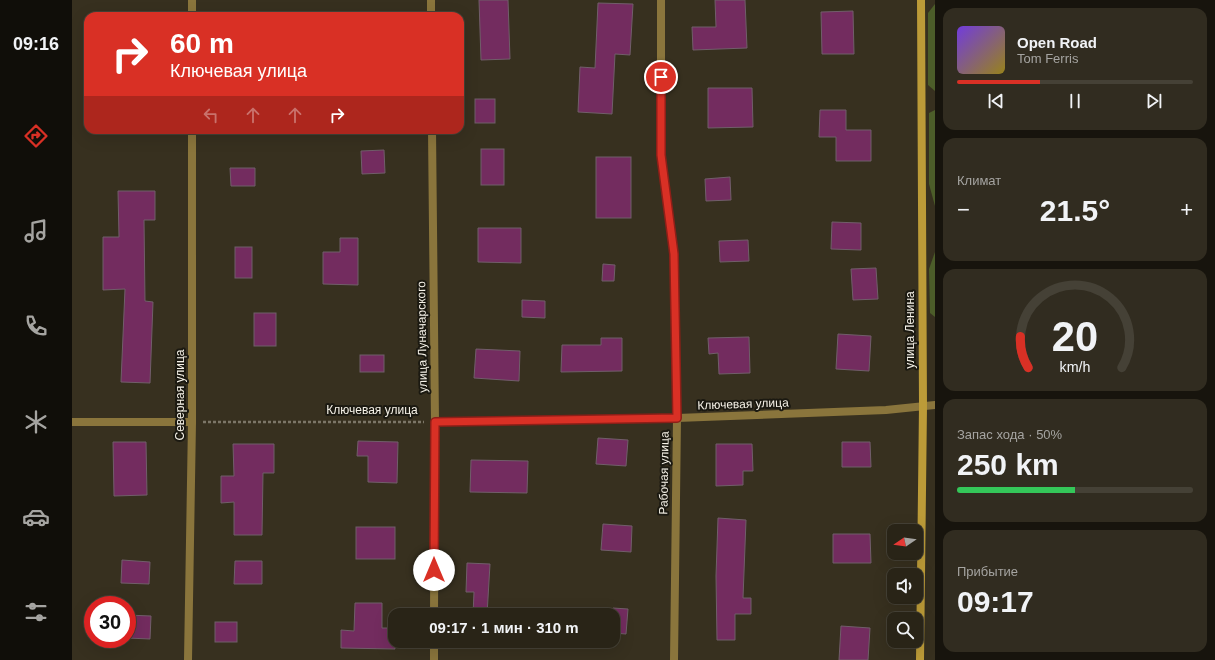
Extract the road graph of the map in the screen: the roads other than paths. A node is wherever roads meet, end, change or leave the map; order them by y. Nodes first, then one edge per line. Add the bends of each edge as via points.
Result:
1 (192, 0) edge
2 (431, 0) edge
3 (662, 0) edge
4 (921, 0) edge
5 (192, 12) edge
6 (431, 12) edge
7 (192, 134) edge
8 (432, 134) edge
9 (935, 405) edge
10 (923, 406) junction
11 (677, 418) junction
12 (72, 422) edge
13 (192, 422) junction
14 (435, 422) junction
15 (434, 608) edge
16 (434, 648) edge
17 (188, 660) edge
18 (434, 660) edge
19 (674, 660) edge
20 (920, 660) edge

1 - 5 street
2 - 6 street
3 - 11 street, Рабочая улица via 661,155 674,254
4 - 10 main road, улица Ленина
7 - 13 street, Северная улица
8 - 14 street, улица Луначарского
9 - 10 street, Ключевая улица
10 - 11 street, Ключевая улица via 886,410
10 - 20 main road, улица Ленина
11 - 14 street, Ключевая улица
11 - 19 street, Рабочая улица
12 - 13 street
13 - 17 street, Северная улица
14 - 15 street, улица Луначарского
16 - 18 street

